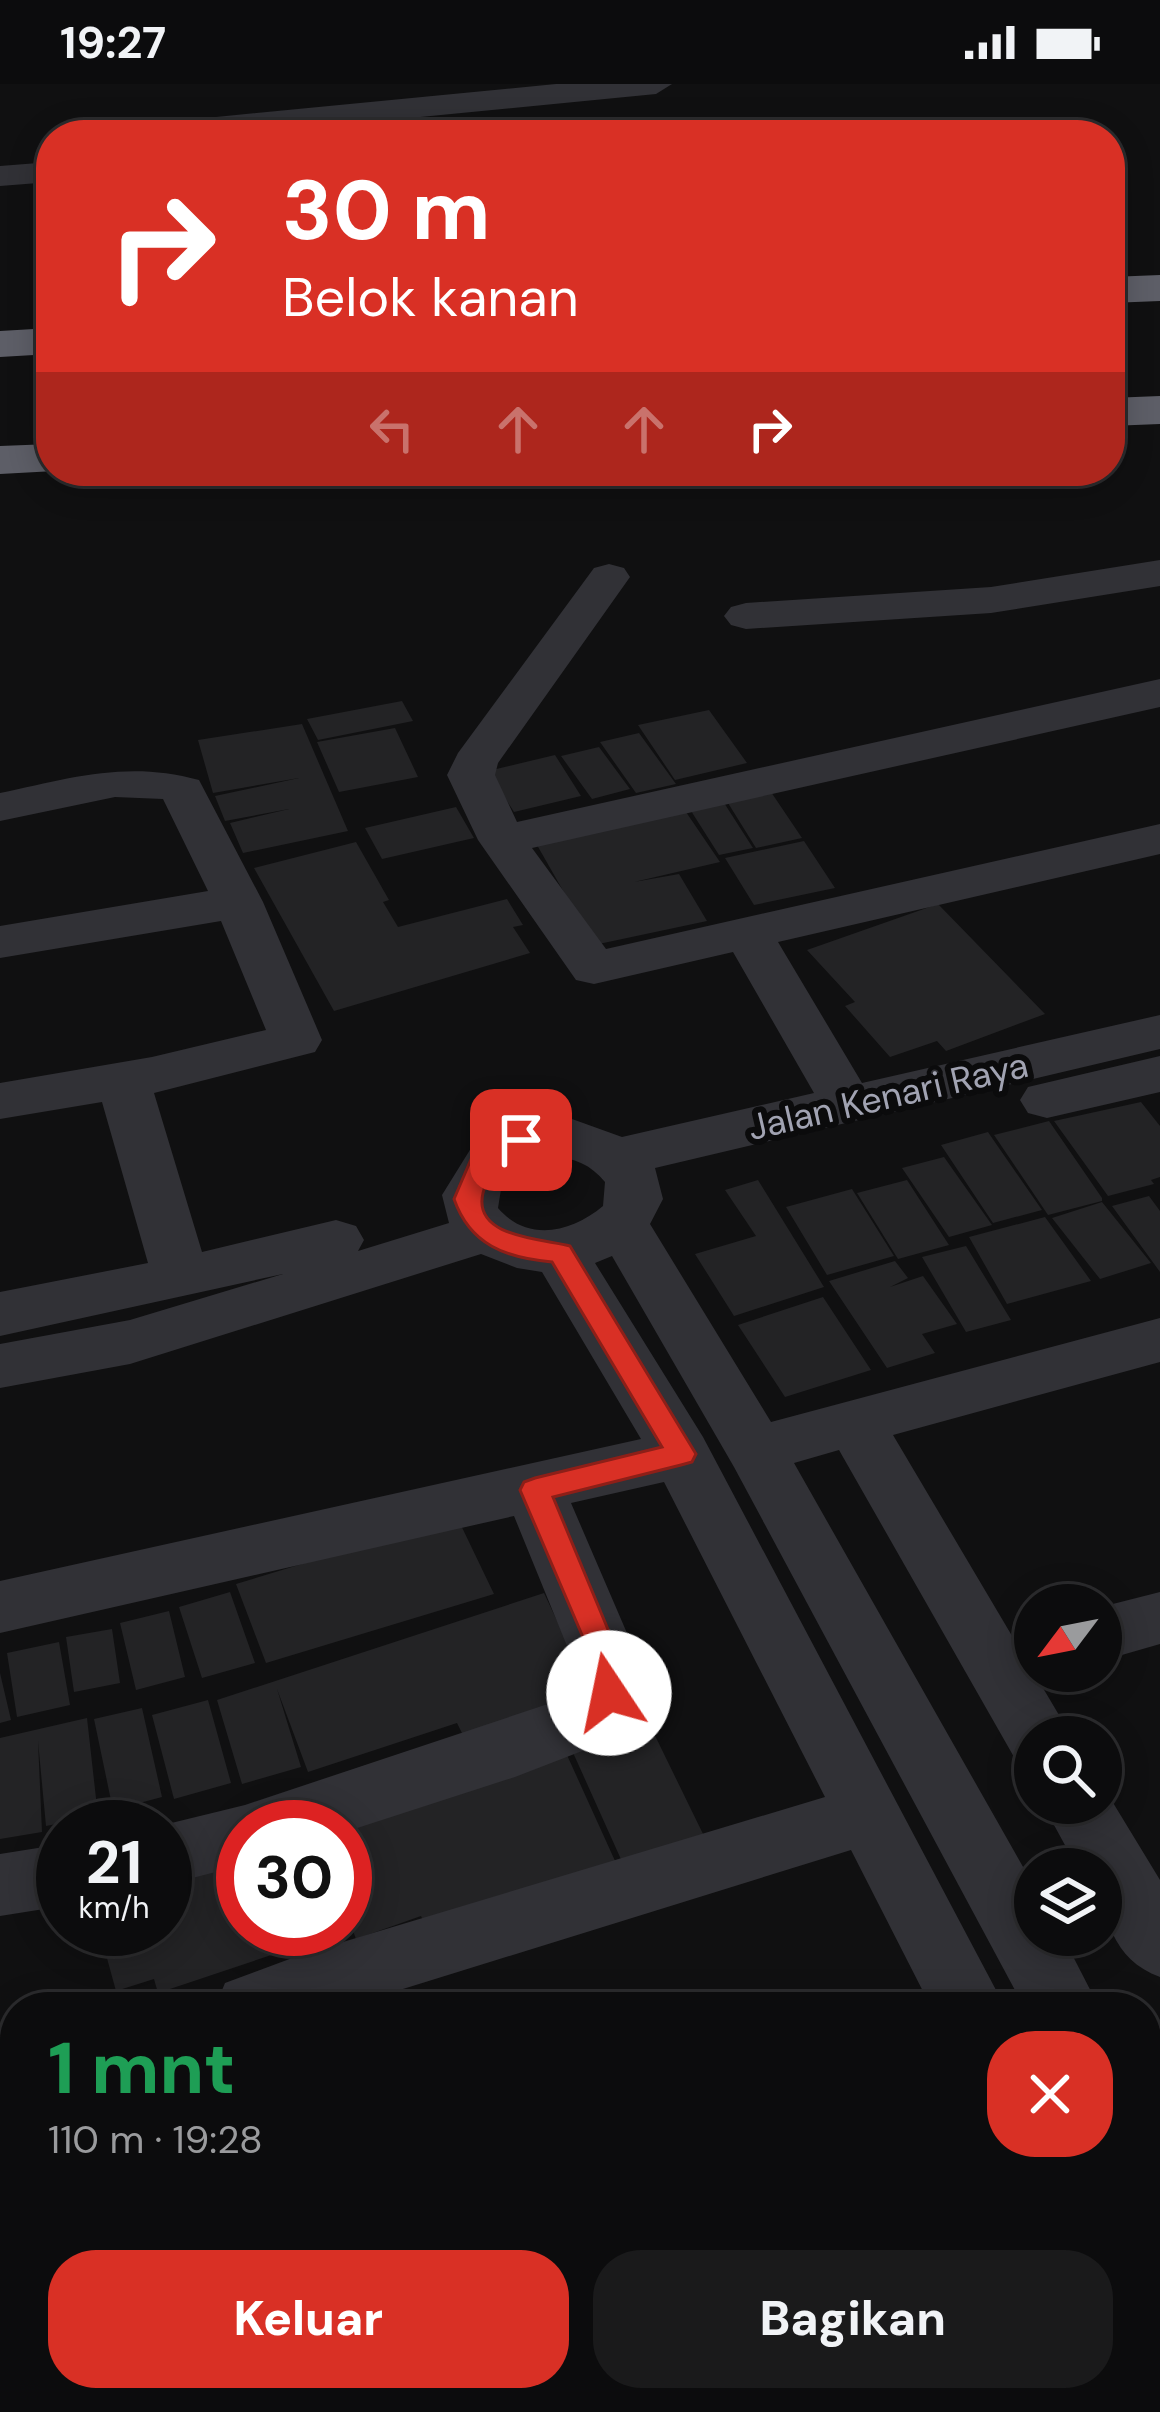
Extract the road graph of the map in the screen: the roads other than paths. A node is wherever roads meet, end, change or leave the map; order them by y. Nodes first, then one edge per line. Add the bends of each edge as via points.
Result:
1 (656, 84) edge
2 (213, 119) edge
3 (36, 173) edge
4 (0, 176) edge
5 (1160, 288) edge
6 (1125, 289) edge
7 (36, 342) edge
8 (0, 344) edge
9 (36, 382) edge
10 (0, 383) edge
11 (1160, 410) edge
12 (1125, 411) edge
13 (36, 459) edge
14 (0, 460) edge
15 (1160, 573) edge
16 (609, 577) dead end
17 (746, 616) dead end
18 (1160, 693) edge
19 (0, 807) edge
20 (1160, 838) edge
21 (502, 840) junction
22 (238, 902) junction
23 (746, 931) junction
24 (0, 942) edge
25 (1160, 1032) edge
26 (1160, 1074) edge
27 (123, 1080) junction
28 (0, 1101) edge
29 (849, 1107) junction
30 (624, 1192) junction
31 (477, 1215) junction
32 (560, 1253) junction
33 (181, 1278) junction
34 (0, 1314) edge
35 (1160, 1340) edge
36 (0, 1366) edge
37 (854, 1422) junction
38 (756, 1450) junction
39 (681, 1454) junction
40 (535, 1490) junction
41 (0, 1607) edge
42 (1160, 1618) edge
43 (1122, 1628) edge
44 (1014, 1657) edge
45 (353, 1800) edge
46 (869, 1814) junction
47 (1088, 1824) edge
48 (36, 1879) edge
49 (0, 1885) edge
50 (1160, 1945) edge
51 (290, 1992) edge
52 (961, 1992) edge
53 (1055, 1992) edge

1 - 2 street
3 - 4 street
5 - 6 highway
7 - 8 highway
9 - 10 highway
11 - 12 highway
13 - 14 highway
15 - 17 street via 991,600
16 - 21 street via 475,763 474,788
18 - 21 street
19 - 22 street via 158,780 182,790
20 - 23 street
21 - 23 street via 594,968
22 - 24 street
22 - 27 street via 296,1040
23 - 29 street
25 - 29 street, Jalan Kenari Raya
26 - 30 street, Jalan Kenari Raya
27 - 28 street
27 - 33 street
29 - 30 street, Jalan Kenari Raya
30 - 31 street via 572,1138 521,1140 482,1163
30 - 32 street via 596,1245
30 - 38 street
31 - 32 street via 520,1250
31 - 33 street
31 - 36 street via 130,1342
32 - 39 street
33 - 34 street
35 - 37 street
37 - 38 street
37 - 44 street
38 - 53 street
39 - 40 street
39 - 46 street
40 - 41 street
40 - 45 street via 609,1668 602,1714
42 - 43 street
46 - 51 street
46 - 52 street
47 - 50 street
48 - 49 street

